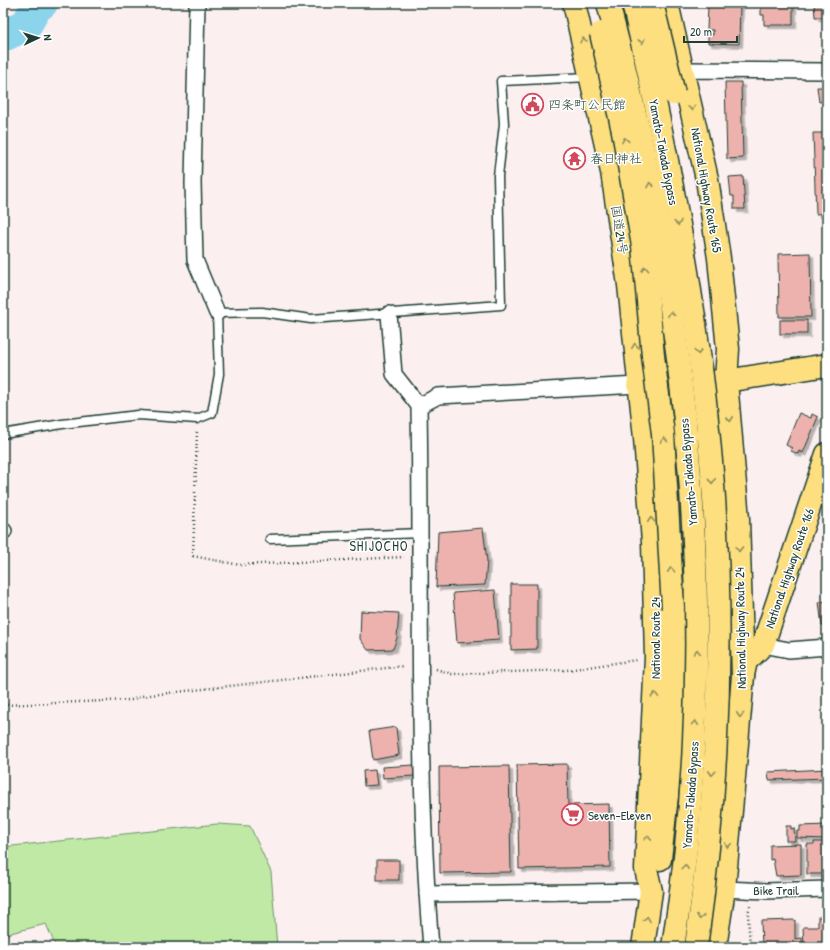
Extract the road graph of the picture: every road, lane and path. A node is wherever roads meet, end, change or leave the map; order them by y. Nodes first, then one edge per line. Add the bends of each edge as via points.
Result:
1 (197, 3) edge
2 (574, 3) edge
3 (594, 3) edge
4 (608, 3) edge
5 (633, 3) edge
6 (652, 3) edge
7 (667, 3) edge
8 (684, 70) junction
9 (827, 71) edge
10 (591, 77) junction
11 (217, 313) junction
12 (389, 314) junction
13 (827, 365) edge
14 (726, 381) junction
15 (638, 384) junction
16 (419, 406) junction
17 (3, 434) edge
18 (827, 454) edge
19 (421, 533) junction
20 (270, 539) dead end
21 (763, 644) junction
22 (827, 646) edge
23 (656, 657) junction
24 (420, 664) junction
25 (743, 676) junction
26 (3, 706) edge
27 (724, 889) junction
28 (827, 889) edge
29 (651, 891) junction
30 (766, 891) junction
31 (427, 894) junction
32 (431, 947) edge
33 (643, 947) edge
34 (673, 947) edge
35 (696, 947) edge
36 (715, 947) edge
37 (750, 947) edge

1 - 11 street via 192,182 195,260
10 -> 2 highway
29 -> 3 highway, bridge via 659,869 672,757 674,695 673,608 663,434 643,246 623,131
34 -> 4 highway, Yamato-Takada Bypass, bridge via 688,833 697,691 697,608 691,499 680,375 661,246 632,96
5 -> 35 highway, Yamato-Takada Bypass, bridge via 650,77 693,310 714,498 718,607 717,692 709,835
6 - 14 highway, bridge via 690,170
7 - 8 highway, National Highway Route 165
8 - 9 street
8 - 10 street
8 -> 14 highway, National Highway Route 165 via 707,179 719,258 728,349
10 - 12 lane via 501,81 504,124 498,183 501,305
15 -> 10 highway, 国道24号 via 629,285 612,172
11 - 12 lane via 262,312 311,319
11 - 17 lane via 219,374 212,413 197,419 138,415
12 - 16 street via 394,374
13 - 14 highway
14 - 15 highway
14 -> 25 highway, National Highway Route 24 via 738,520
15 - 16 street via 438,396
23 -> 15 highway, National Route 24 via 653,542
16 - 19 street
18 - 21 highway, National Highway Route 166
19 - 20 lane
19 - 24 street
21 - 22 street via 789,650
21 - 25 highway, National Highway Route 166 via 746,661
23 - 24 path via 567,670 452,674
29 -> 23 highway, National Route 24 via 646,869
24 - 26 path via 142,696 131,700
24 - 31 street
25 -> 27 highway, National Highway Route 24
27 - 29 highway
27 - 30 street, Bike Trail
27 - 36 highway, National Highway Route 24
28 - 30 street, Bike Trail
29 - 31 street
33 -> 29 highway
30 - 37 path via 766,900 750,902
31 - 32 street

